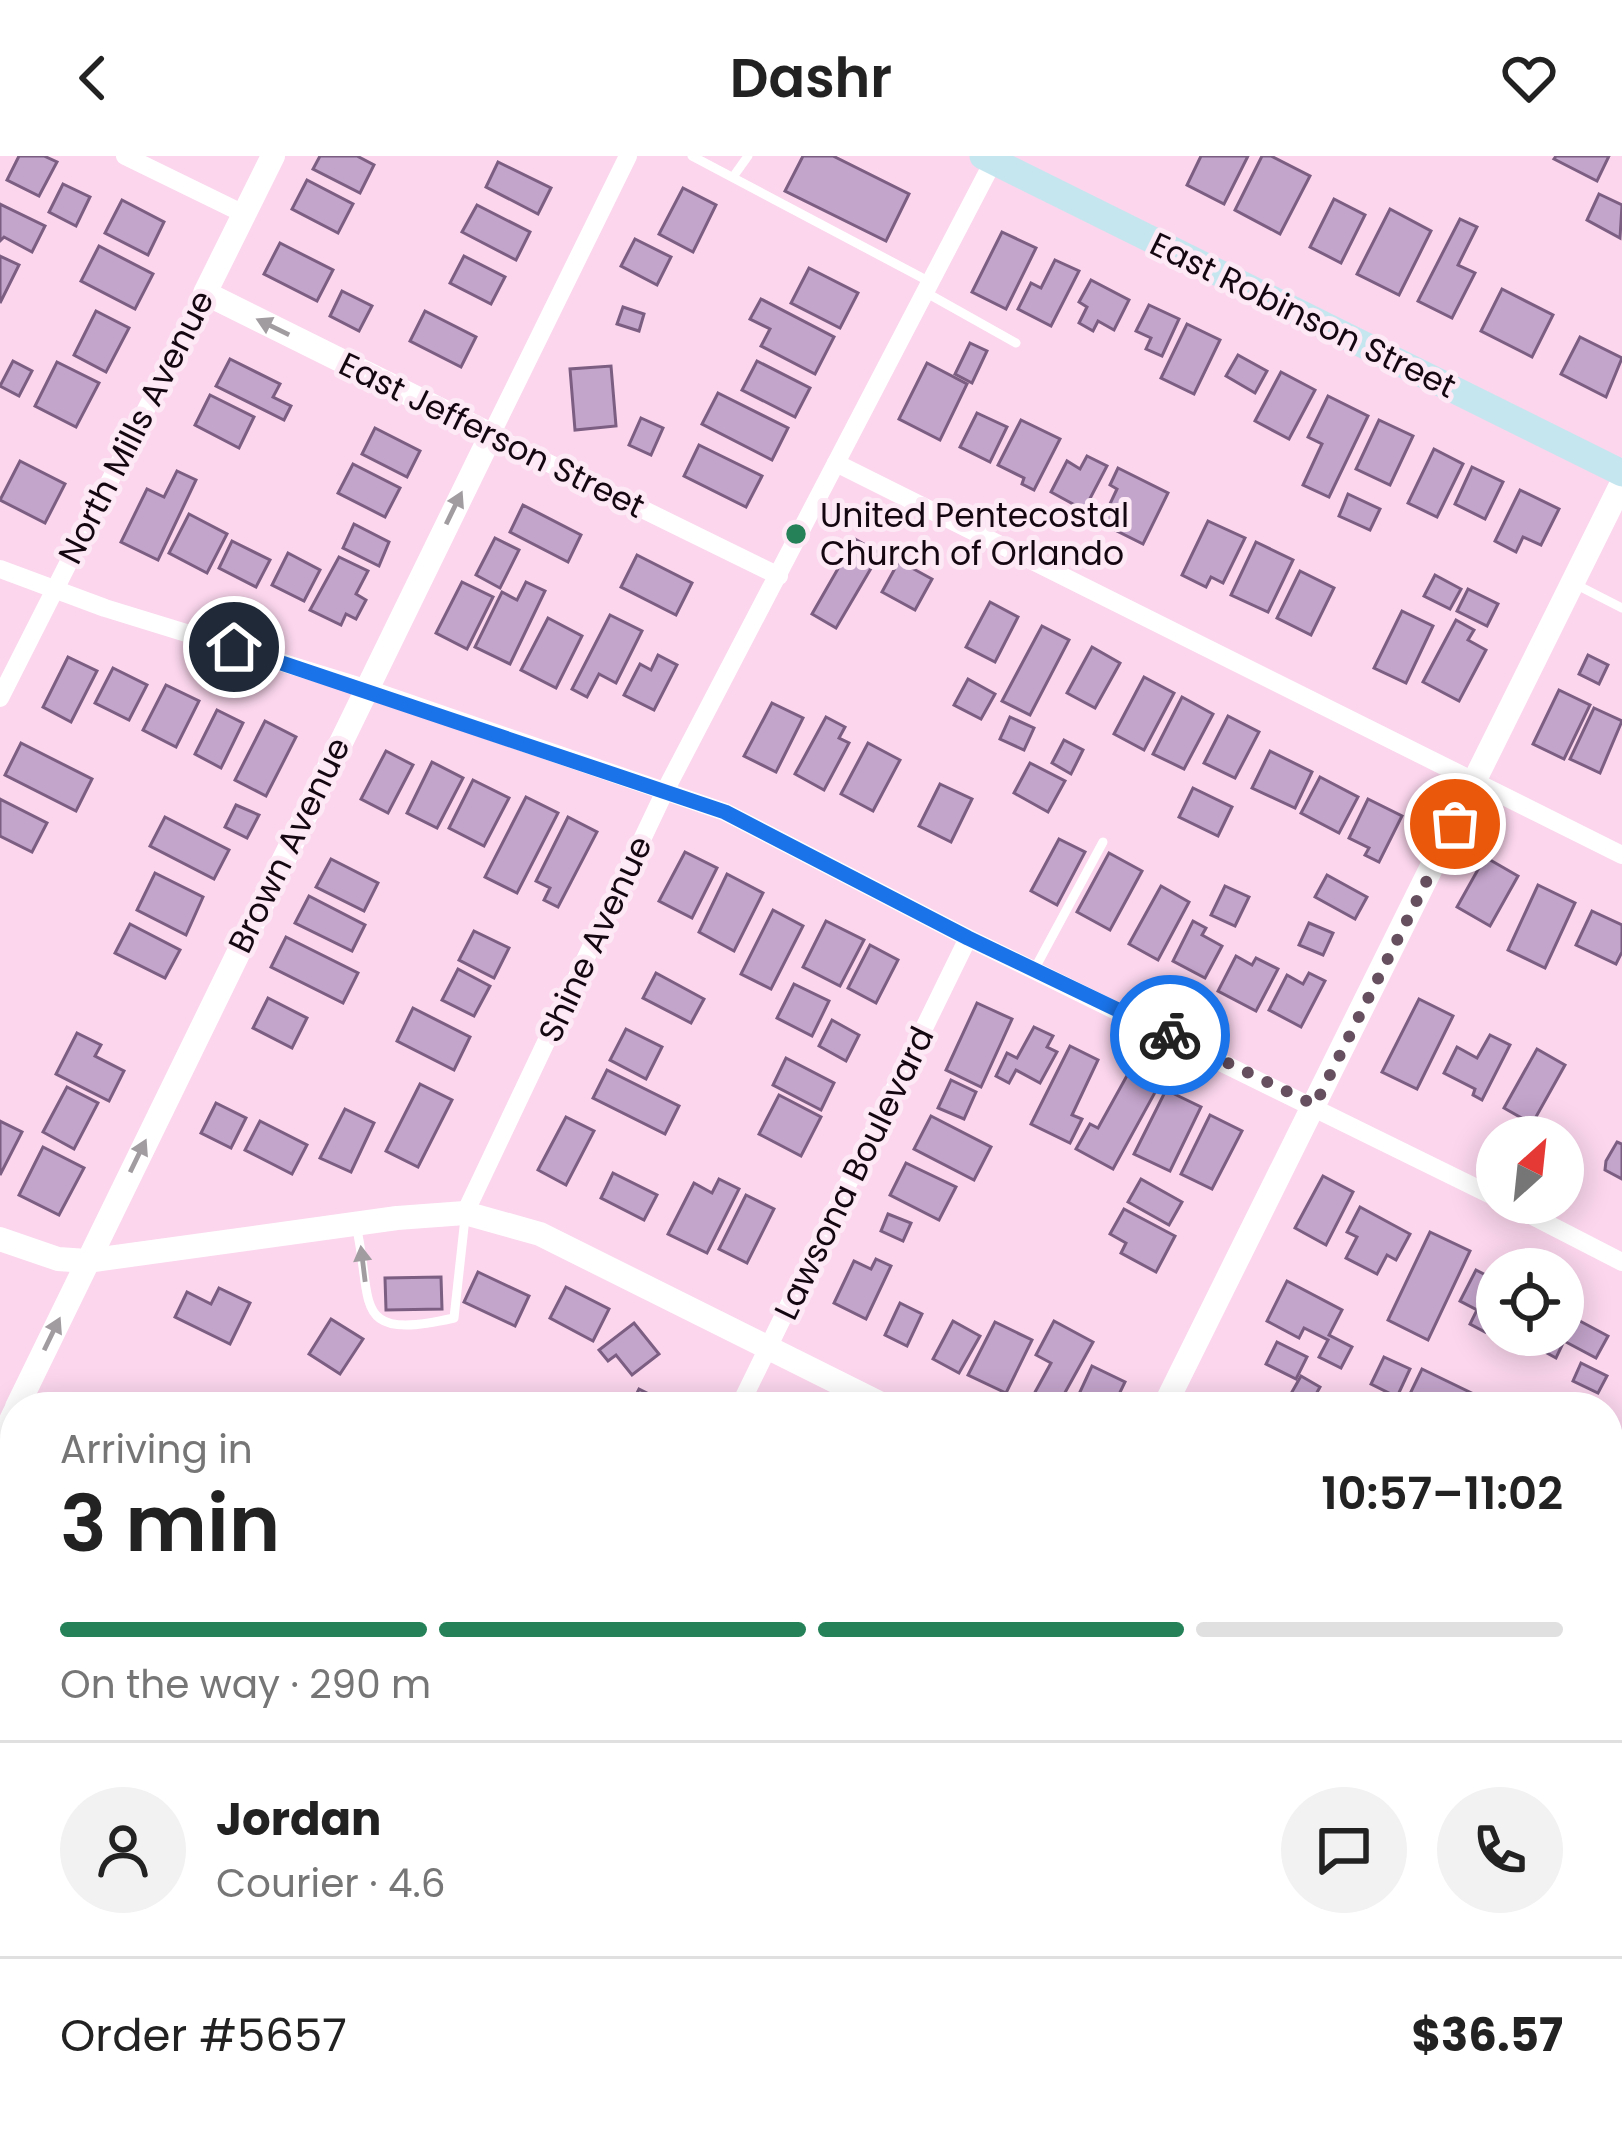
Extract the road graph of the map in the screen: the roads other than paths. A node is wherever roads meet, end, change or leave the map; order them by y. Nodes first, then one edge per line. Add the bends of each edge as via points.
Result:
1 (125, 156) edge
2 (273, 156) edge
3 (628, 156) edge
4 (692, 156) edge
5 (748, 156) edge
6 (991, 158) edge
7 (733, 177) junction
8 (244, 214) junction
9 (928, 287) junction
10 (205, 293) junction
11 (1016, 343) dead end
12 (491, 435) junction
13 (836, 463) junction
14 (1622, 473) edge
15 (1622, 482) edge
16 (0, 569) edge
17 (778, 576) junction
18 (1572, 582) junction
19 (53, 589) junction
20 (1622, 608) edge
21 (365, 688) junction
22 (0, 698) edge
23 (1476, 781) junction
24 (665, 791) junction
25 (1103, 842) dead end
26 (1622, 856) edge
27 (968, 938) junction
28 (1034, 970) junction
29 (1315, 1105) junction
30 (1476, 1187) edge
31 (465, 1213) junction
32 (356, 1224) junction
33 (1548, 1224) edge
34 (0, 1239) edge
35 (87, 1261) junction
36 (1622, 1262) edge
37 (769, 1348) junction
38 (24, 1392) edge
39 (747, 1392) edge
40 (857, 1392) edge
41 (1172, 1392) edge

1 - 8 street
2 - 8 street, North Mills Avenue
3 - 12 street, Brown Avenue
4 - 7 lane
5 - 7 lane
6 - 9 street, Shine Avenue
6 - 14 main road, East Robinson Street
7 - 9 lane
8 - 10 street, North Mills Avenue
9 - 11 lane
9 - 13 street, Shine Avenue
12 -> 10 street, East Jefferson Street
10 - 19 street, North Mills Avenue
12 - 17 street, East Jefferson Street
21 -> 12 street, Brown Avenue
13 - 17 street, Shine Avenue
13 - 23 street
15 - 18 street
16 - 19 street
17 - 24 street, Shine Avenue
18 - 20 lane
18 - 23 street
19 - 21 street
19 - 22 street, North Mills Avenue
21 - 24 street
35 -> 21 street, Brown Avenue
23 - 26 street
23 - 29 street
24 - 27 street via 780,837
24 - 31 street, Shine Avenue
25 - 28 lane
27 - 28 street
27 - 37 street, Lawsona Boulevard
28 - 29 street
29 - 30 street
29 - 41 street
31 - 32 street
31 -> 32 lane via 454,1318 409,1328 384,1323 366,1302
31 - 37 street via 540,1234
32 - 35 street
33 - 36 street
34 - 35 street
38 -> 35 street, Brown Avenue
37 - 39 street, Lawsona Boulevard
37 - 40 street

